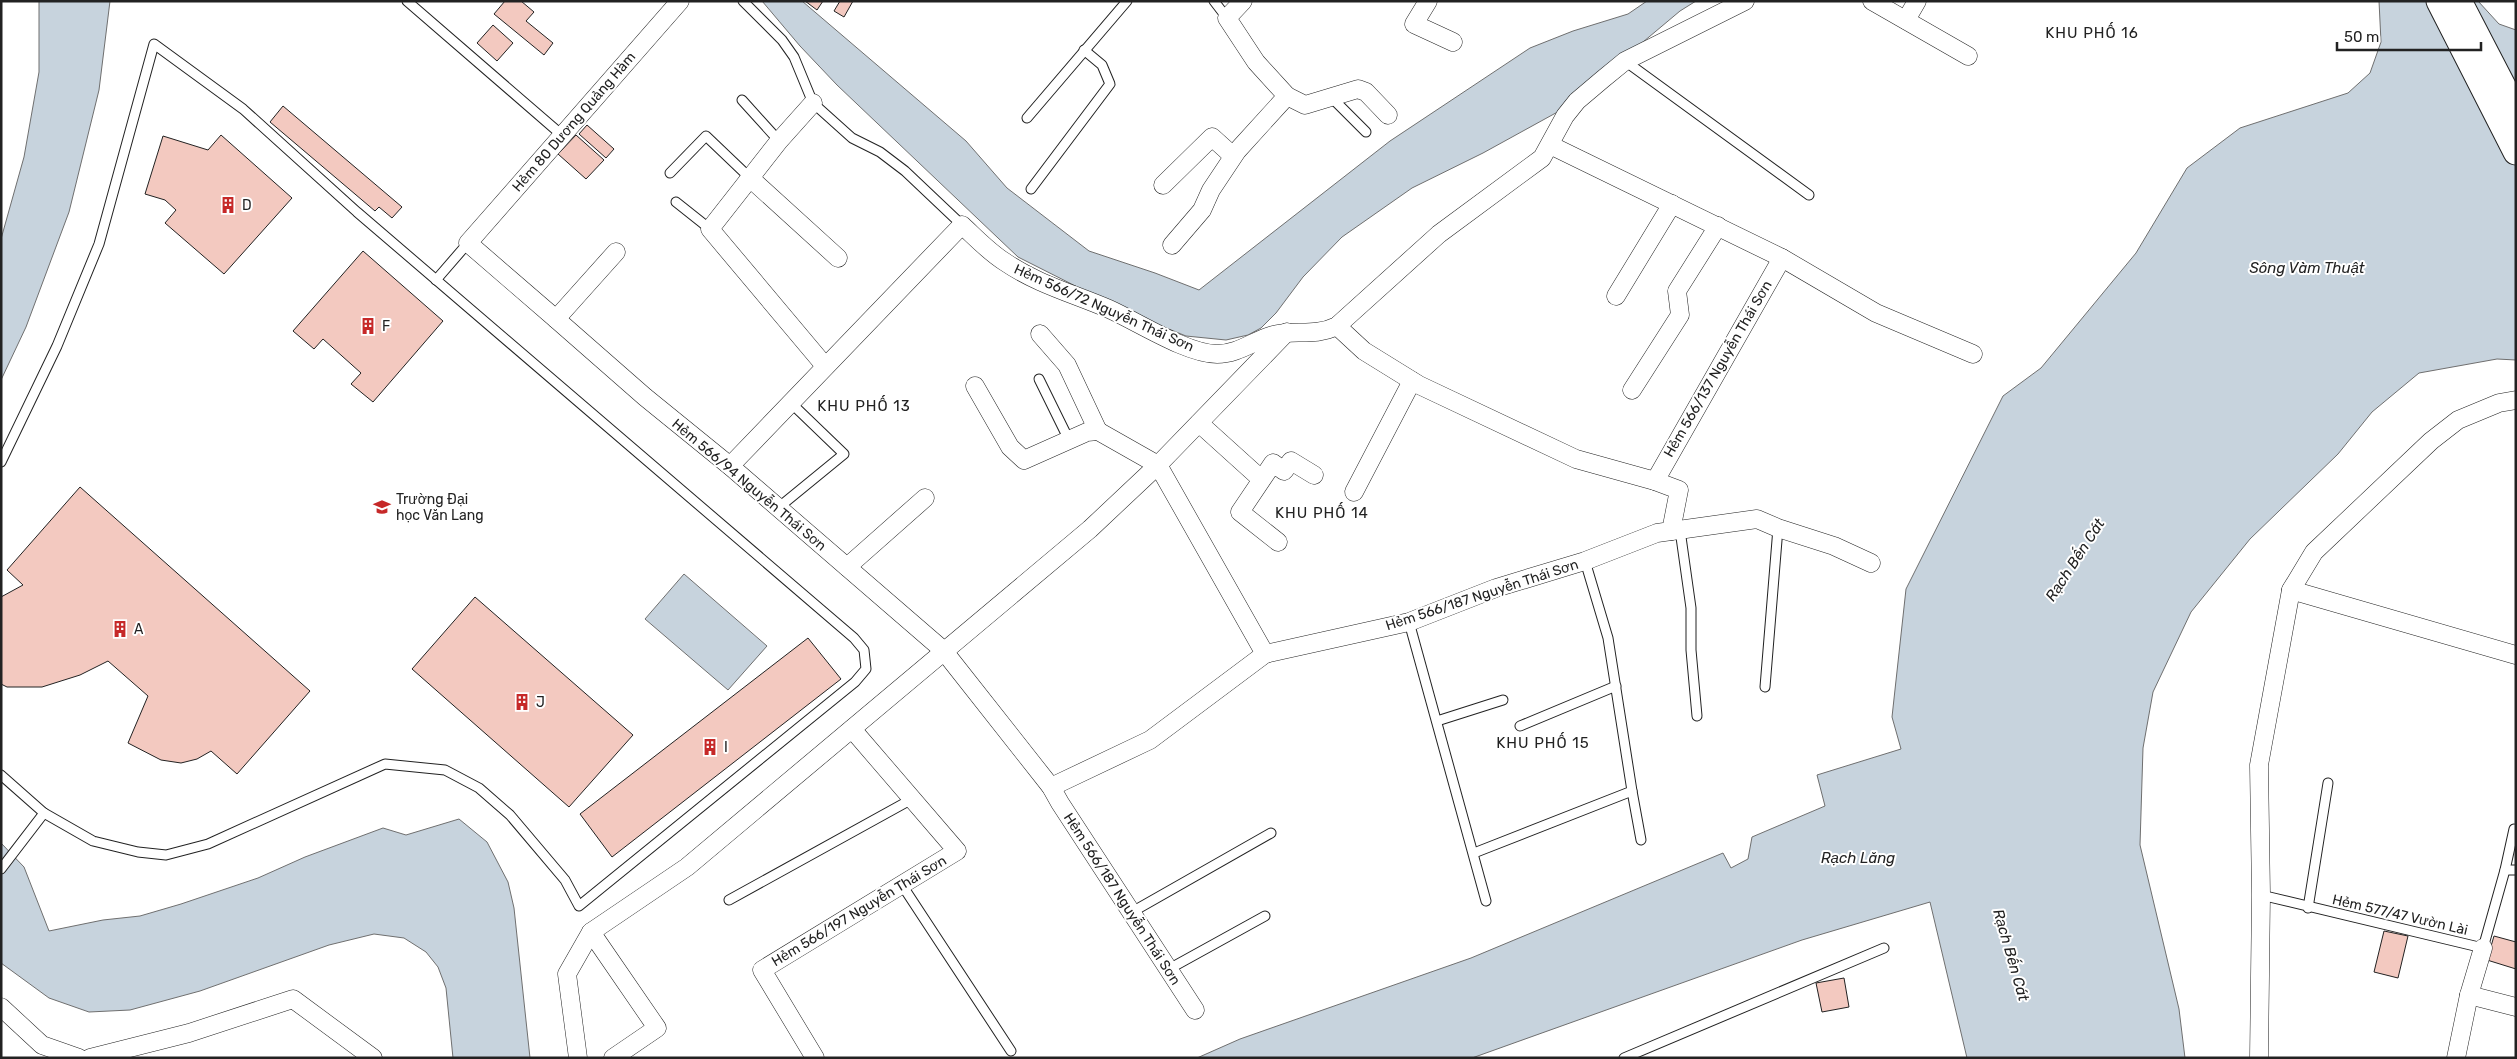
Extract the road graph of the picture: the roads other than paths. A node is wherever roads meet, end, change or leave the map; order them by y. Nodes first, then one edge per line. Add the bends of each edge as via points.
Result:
1 (407, 1) edge
2 (680, 1) edge
3 (743, 1) edge
4 (1127, 1) edge
5 (1214, 1) edge
6 (1243, 1) edge
7 (1428, 1) edge
8 (1745, 1) edge
9 (1872, 1) edge
10 (1917, 1) edge
11 (2439, 1) edge
12 (2460, 1) edge
13 (1726, 6) edge
14 (1227, 18) junction
15 (1906, 20) junction
16 (1453, 42) dead end
17 (1084, 50) junction
18 (1968, 56) dead end
19 (1625, 61) junction
20 (1287, 96) junction
21 (1332, 98) junction
22 (742, 100) dead end
23 (813, 103) junction
24 (2516, 111) edge
25 (1388, 115) dead end
26 (1027, 118) dead end
27 (1366, 132) dead end
28 (563, 136) junction
29 (779, 141) junction
30 (1550, 145) junction
31 (2516, 152) edge
32 (1233, 156) junction
33 (670, 173) dead end
34 (750, 178) junction
35 (1164, 185) dead end
36 (1031, 189) dead end
37 (1809, 195) dead end
38 (676, 202) dead end
39 (1672, 204) junction
40 (962, 225) junction
41 (1718, 226) junction
42 (710, 229) junction
43 (468, 243) junction
44 (1172, 246) dead end
45 (616, 252) dead end
46 (838, 258) dead end
47 (1782, 258) junction
48 (436, 280) junction
49 (1616, 296) dead end
50 (556, 319) junction
51 (1337, 326) junction
52 (1288, 332) junction
53 (1040, 334) dead end
54 (1973, 354) dead end
55 (825, 366) junction
56 (1039, 378) dead end
57 (1412, 381) junction
58 (974, 386) dead end
59 (1632, 390) dead end
60 (2516, 400) edge
61 (790, 402) junction
62 (1199, 423) junction
63 (1098, 431) junction
64 (1069, 440) junction
65 (1, 462) edge
66 (1158, 465) junction
67 (730, 466) junction
68 (1314, 475) dead end
69 (1261, 479) junction
70 (1655, 480) junction
71 (1354, 492) dead end
72 (925, 498) dead end
73 (778, 508) junction
74 (1778, 528) junction
75 (1675, 530) junction
76 (1278, 542) dead end
77 (1585, 561) junction
78 (1871, 563) dead end
79 (847, 567) junction
80 (2291, 590) junction
81 (1409, 622) junction
82 (943, 650) junction
83 (1265, 654) junction
84 (2516, 655) edge
85 (1616, 686) junction
86 (1765, 687) dead end
87 (1503, 700) dead end
88 (1697, 716) dead end
89 (1437, 722) junction
90 (1520, 726) dead end
91 (852, 729) junction
92 (1, 775) edge
93 (2328, 783) dead end
94 (1051, 787) junction
95 (1632, 791) junction
96 (912, 799) junction
97 (44, 813) junction
98 (2514, 829) dead end
99 (1271, 833) dead end
100 (1641, 840) dead end
101 (1474, 853) junction
102 (1, 869) edge
103 (2505, 870) junction
104 (2516, 870) edge
105 (902, 885) junction
106 (2261, 895) junction
107 (729, 900) dead end
108 (1486, 901) dead end
109 (2308, 908) junction
110 (1132, 912) junction
111 (1264, 916) dead end
112 (592, 932) junction
113 (1884, 948) dead end
114 (2483, 948) junction
115 (1169, 969) junction
116 (2469, 995) junction
117 (1, 1007) edge
118 (2516, 1007) edge
119 (1195, 1010) dead end
120 (1011, 1050) dead end
121 (79, 1058) edge
122 (90, 1058) edge
123 (373, 1058) edge
124 (578, 1058) edge
125 (613, 1058) edge
126 (815, 1058) edge
127 (1624, 1058) edge
128 (2259, 1058) edge
129 (2456, 1058) edge

1 - 28 lane
2 - 28 street, Hẻm 80 Dương Quảng Hàm
3 - 23 lane, Hẻm 566/72 Nguyễn Thái Sơn via 782,40 794,57
4 - 17 lane
5 - 14 lane
6 - 14 street
7 - 16 street via 1414,24
8 - 13 street
9 - 15 street
10 - 15 street
11 - 31 main road
12 - 24 main road
13 - 19 street
14 - 20 street via 1256,62
15 - 18 street
17 - 26 lane
17 - 36 lane via 1102,65 1110,84
19 - 30 street via 1577,101 1558,124
19 - 37 lane
20 - 21 street via 1305,105
20 - 32 street
21 - 25 street via 1358,89 1366,92
21 - 27 lane
22 - 29 lane
23 - 29 street
23 - 40 lane, Hẻm 566/72 Nguyễn Thái Sơn via 852,138 880,152 905,171
28 - 43 street, Hẻm 80 Dương Quảng Hàm
29 - 34 street
30 - 39 street
30 - 51 street via 1542,158 1439,234
32 - 35 street via 1212,137
32 - 44 street via 1202,210
33 - 34 lane via 706,136
34 - 42 street
34 - 46 street
38 - 42 lane
39 - 41 street
39 - 49 street
40 - 52 street, Hẻm 566/72 Nguyễn Thái Sơn via 1004,262 1031,278 1196,350 1217,354 1234,352
40 - 55 street
41 - 47 street
41 - 59 street via 1677,291 1680,315
42 - 55 street
43 - 48 lane
43 - 50 street, Hẻm 566/94 Nguyễn Thái Sơn
45 - 50 street
47 - 54 street via 1876,313
47 - 70 street, Hẻm 566/137 Nguyễn Thái Sơn
48 - 65 lane via 243,109 154,44 99,244 57,346
48 - 97 lane via 854,638 864,650 866,668 855,682 579,906 565,880 510,815 479,788 445,770 386,764 208,844 166,855 94,841
50 - 67 street, Hẻm 566/94 Nguyễn Thái Sơn
51 - 52 street, Hẻm 566/72 Nguyễn Thái Sơn via 1310,334
51 - 57 street via 1364,351
52 - 62 street
53 - 63 street via 1067,365
55 - 61 street
56 - 64 lane
57 - 70 street via 1576,459
57 - 71 street
58 - 64 street via 1010,447 1024,460
60 - 80 street via 2499,403 2458,420 2431,441 2314,552
61 - 67 street
61 - 73 lane via 844,454
62 - 66 street
62 - 69 street
63 - 64 street
63 - 66 street
66 - 82 street via 1090,528
66 - 83 street
67 - 73 street, Hẻm 566/94 Nguyễn Thái Sơn
68 - 69 street via 1292,461 1284,471 1273,463
69 - 76 street via 1240,512
70 - 75 street via 1679,490
72 - 79 street
73 - 79 street, Hẻm 566/94 Nguyễn Thái Sơn
74 - 75 street, Hẻm 566/187 Nguyễn Thái Sơn via 1757,519
74 - 78 street, Hẻm 566/187 Nguyễn Thái Sơn via 1834,546
74 - 86 lane
75 - 77 street, Hẻm 566/187 Nguyễn Thái Sơn via 1657,533
75 - 88 lane via 1691,608
77 - 81 street, Hẻm 566/187 Nguyễn Thái Sơn via 1496,588
77 - 85 lane via 1608,638
79 - 82 street, Hẻm 566/94 Nguyễn Thái Sơn
80 - 84 street
80 - 106 street via 2259,765
81 - 83 street, Hẻm 566/187 Nguyễn Thái Sơn
81 - 89 lane
82 - 91 street
82 - 94 street, Hẻm 566/187 Nguyễn Thái Sơn
83 - 94 street, Hẻm 566/187 Nguyễn Thái Sơn via 1150,740
85 - 90 lane
85 - 95 lane
87 - 89 lane
89 - 101 lane
91 - 96 street, Hẻm 566/197 Nguyễn Thái Sơn
91 - 112 street via 687,867
92 - 97 lane
93 - 109 lane
94 - 110 street, Hẻm 566/187 Nguyễn Thái Sơn
95 - 100 lane
95 - 101 lane
96 - 105 street, Hẻm 566/197 Nguyễn Thái Sơn via 957,852
96 - 107 lane
97 - 102 lane
98 - 103 lane, Hẻm 577/47 Vườn Lài
99 - 110 lane
101 - 108 lane
103 - 104 lane
103 - 114 lane, Hẻm 577/47 Vườn Lài
105 - 120 lane
105 - 126 street, Hẻm 566/197 Nguyễn Thái Sơn via 762,970
106 - 109 lane, Hẻm 577/47 Vườn Lài
106 - 128 street
109 - 114 lane, Hẻm 577/47 Vườn Lài
110 - 115 street, Hẻm 566/187 Nguyễn Thái Sơn
111 - 115 lane
112 - 124 street via 567,974
112 - 125 street via 657,1028
113 - 127 lane
114 - 116 street
115 - 119 street, Hẻm 566/187 Nguyễn Thái Sơn
116 - 118 street
116 - 129 street
117 - 121 street via 42,1045
122 - 123 street via 189,1033 289,999 299,1001

